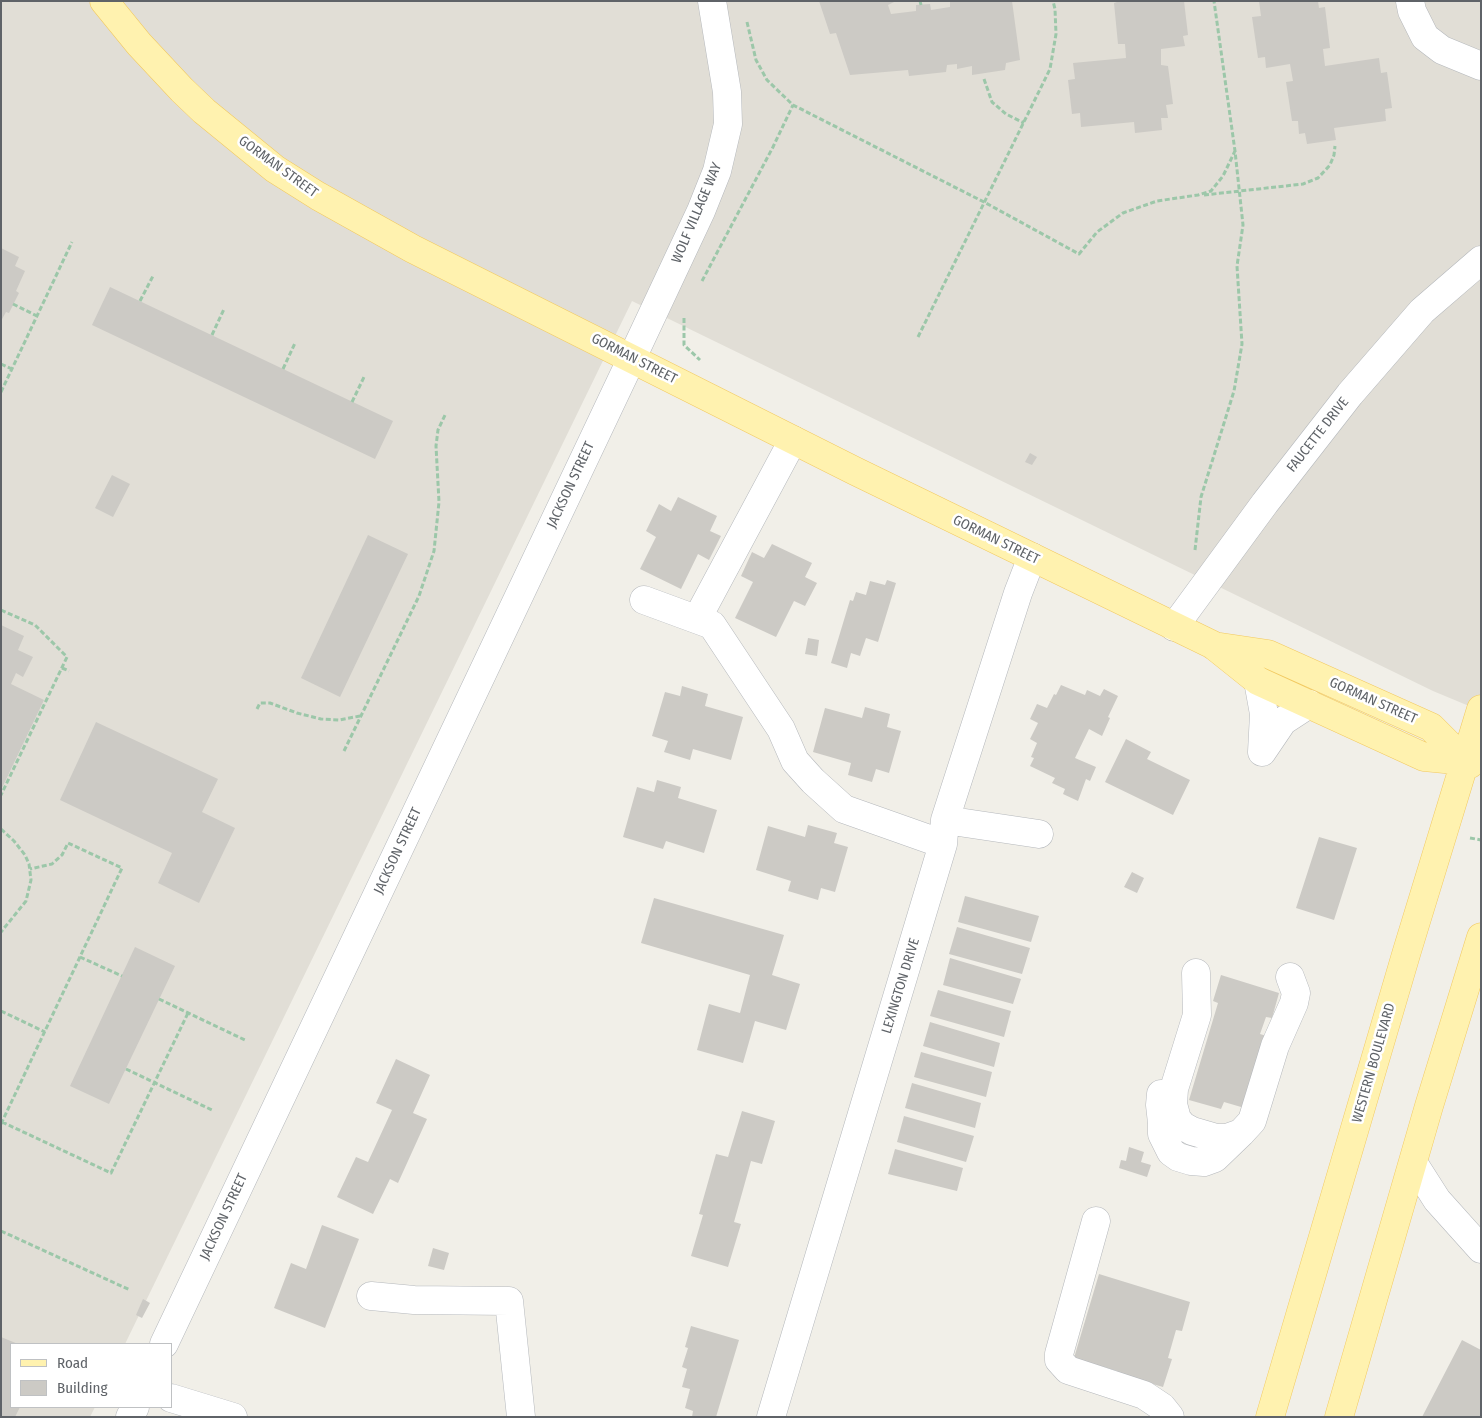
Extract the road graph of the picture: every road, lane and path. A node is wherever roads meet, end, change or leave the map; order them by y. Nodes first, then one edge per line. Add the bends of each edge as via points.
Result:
1 (104, 1) edge
2 (712, 1) edge
3 (1053, 1) edge
4 (1214, 1) edge
5 (1410, 1) edge
6 (746, 20) dead end
7 (1481, 66) edge
8 (984, 79) dead end
9 (793, 105) junction
10 (1024, 123) junction
11 (1335, 146) dead end
12 (1235, 151) junction
13 (1240, 192) junction
14 (1198, 195) junction
15 (984, 202) junction
16 (72, 242) dead end
17 (1481, 260) edge
18 (153, 276) dead end
19 (701, 284) dead end
20 (140, 301) dead end
21 (13, 304) dead end
22 (224, 309) dead end
23 (687, 312) dead end
24 (38, 316) junction
25 (212, 335) dead end
26 (918, 337) dead end
27 (295, 342) dead end
28 (632, 358) junction
29 (702, 362) dead end
30 (1, 364) edge
31 (12, 369) junction
32 (283, 369) dead end
33 (364, 375) dead end
34 (1, 392) edge
35 (352, 402) dead end
36 (446, 413) dead end
37 (793, 440) junction
38 (1194, 554) dead end
39 (1032, 557) junction
40 (644, 600) dead end
41 (1, 610) edge
42 (697, 619) junction
43 (1174, 627) junction
44 (1213, 645) junction
45 (62, 668) junction
46 (69, 671) dead end
47 (1258, 681) junction
48 (1309, 704) junction
49 (257, 709) dead end
50 (1481, 709) edge
51 (361, 716) junction
52 (344, 751) dead end
53 (1473, 765) edge
54 (1, 795) edge
55 (1, 829) edge
56 (944, 832) junction
57 (1039, 834) dead end
58 (30, 869) junction
59 (1, 932) edge
60 (1481, 937) edge
61 (80, 957) junction
62 (1196, 973) dead end
63 (122, 976) dead end
64 (1290, 978) dead end
65 (159, 999) dead end
66 (1, 1011) edge
67 (188, 1013) junction
68 (45, 1032) junction
69 (247, 1041) dead end
70 (126, 1069) dead end
71 (155, 1082) junction
72 (214, 1110) dead end
73 (2, 1123) edge
74 (1414, 1164) junction
75 (1096, 1221) dead end
76 (1, 1231) edge
77 (1481, 1249) edge
78 (130, 1290) dead end
79 (371, 1296) dead end
80 (164, 1343) edge
81 (172, 1398) edge
82 (233, 1417) edge
83 (521, 1417) edge
84 (771, 1417) edge
85 (1170, 1417) edge
86 (1270, 1417) edge
87 (1339, 1417) edge

1 - 28 main road, GORMAN STREET via 182,90 275,168 318,196 413,248
2 - 28 street, WOLF VILLAGE WAY via 728,124 718,171
3 - 10 path via 1054,55
4 - 12 path
5 - 7 street via 1425,37 1442,50
6 - 9 path via 756,60 767,80
8 - 10 path via 992,102
9 - 15 path
9 - 19 path
10 - 15 path
11 - 13 path via 1330,166 1318,178 1303,184
12 - 13 path
12 - 14 path via 1223,176 1211,190
13 - 14 path
13 - 38 path via 1243,225 1237,266 1242,344 1234,391 1202,497
14 - 15 path via 1157,201 1123,213 1097,232 1079,254
15 - 26 path
16 - 24 path
17 - 43 street, FAUCETTE DRIVE via 1422,311 1350,394
18 - 20 path
21 - 24 path
22 - 25 path
23 - 29 path via 684,345
24 - 31 path
27 - 32 path
28 - 37 main road, GORMAN STREET
28 - 80 street, JACKSON STREET
30 - 31 path
31 - 34 path
33 - 35 path
36 - 51 path via 438,430 436,446 439,502 434,551 420,596
37 - 39 main road, GORMAN STREET
37 - 42 street
39 - 43 main road, GORMAN STREET
39 - 56 street, LEXINGTON DRIVE
40 - 42 street
41 - 45 path via 35,625 67,657
42 - 56 street via 712,625 781,729 795,761 844,809
43 - 44 main road, GORMAN STREET
44 - 47 main road, GORMAN STREET
44 - 53 main road, GORMAN STREET via 1268,654 1431,727
45 - 46 path
45 - 54 path
47 - 48 main road, GORMAN STREET
47 - 48 street via 1264,714 1262,752 1283,721
48 - 53 main road, GORMAN STREET via 1424,757
49 - 51 path via 260,703 320,718 339,720
50 - 53 main road, WESTERN BOULEVARD
51 - 52 path
53 - 86 main road, WESTERN BOULEVARD via 1396,987
55 - 58 path via 19,848
56 - 57 street
56 - 84 street, LEXINGTON DRIVE
58 - 59 path via 29,895
58 - 61 path via 52,864 62,856 68,843 122,868
60 - 74 main road
61 - 63 path
61 - 68 path
62 - 64 street via 1161,1088 1160,1105 1162,1134 1171,1152 1191,1161 1204,1162 1215,1158 1252,1121 1275,1046 1294,1003 1296,993
65 - 67 path
66 - 68 path
67 - 69 path
67 - 71 path
68 - 73 path
70 - 71 path
71 - 72 path
71 - 73 path via 112,1172
74 - 77 street via 1437,1200
74 - 87 main road
75 - 85 street via 1059,1360 1068,1370 1144,1395
76 - 78 path
79 - 83 street via 509,1301
81 - 82 street

